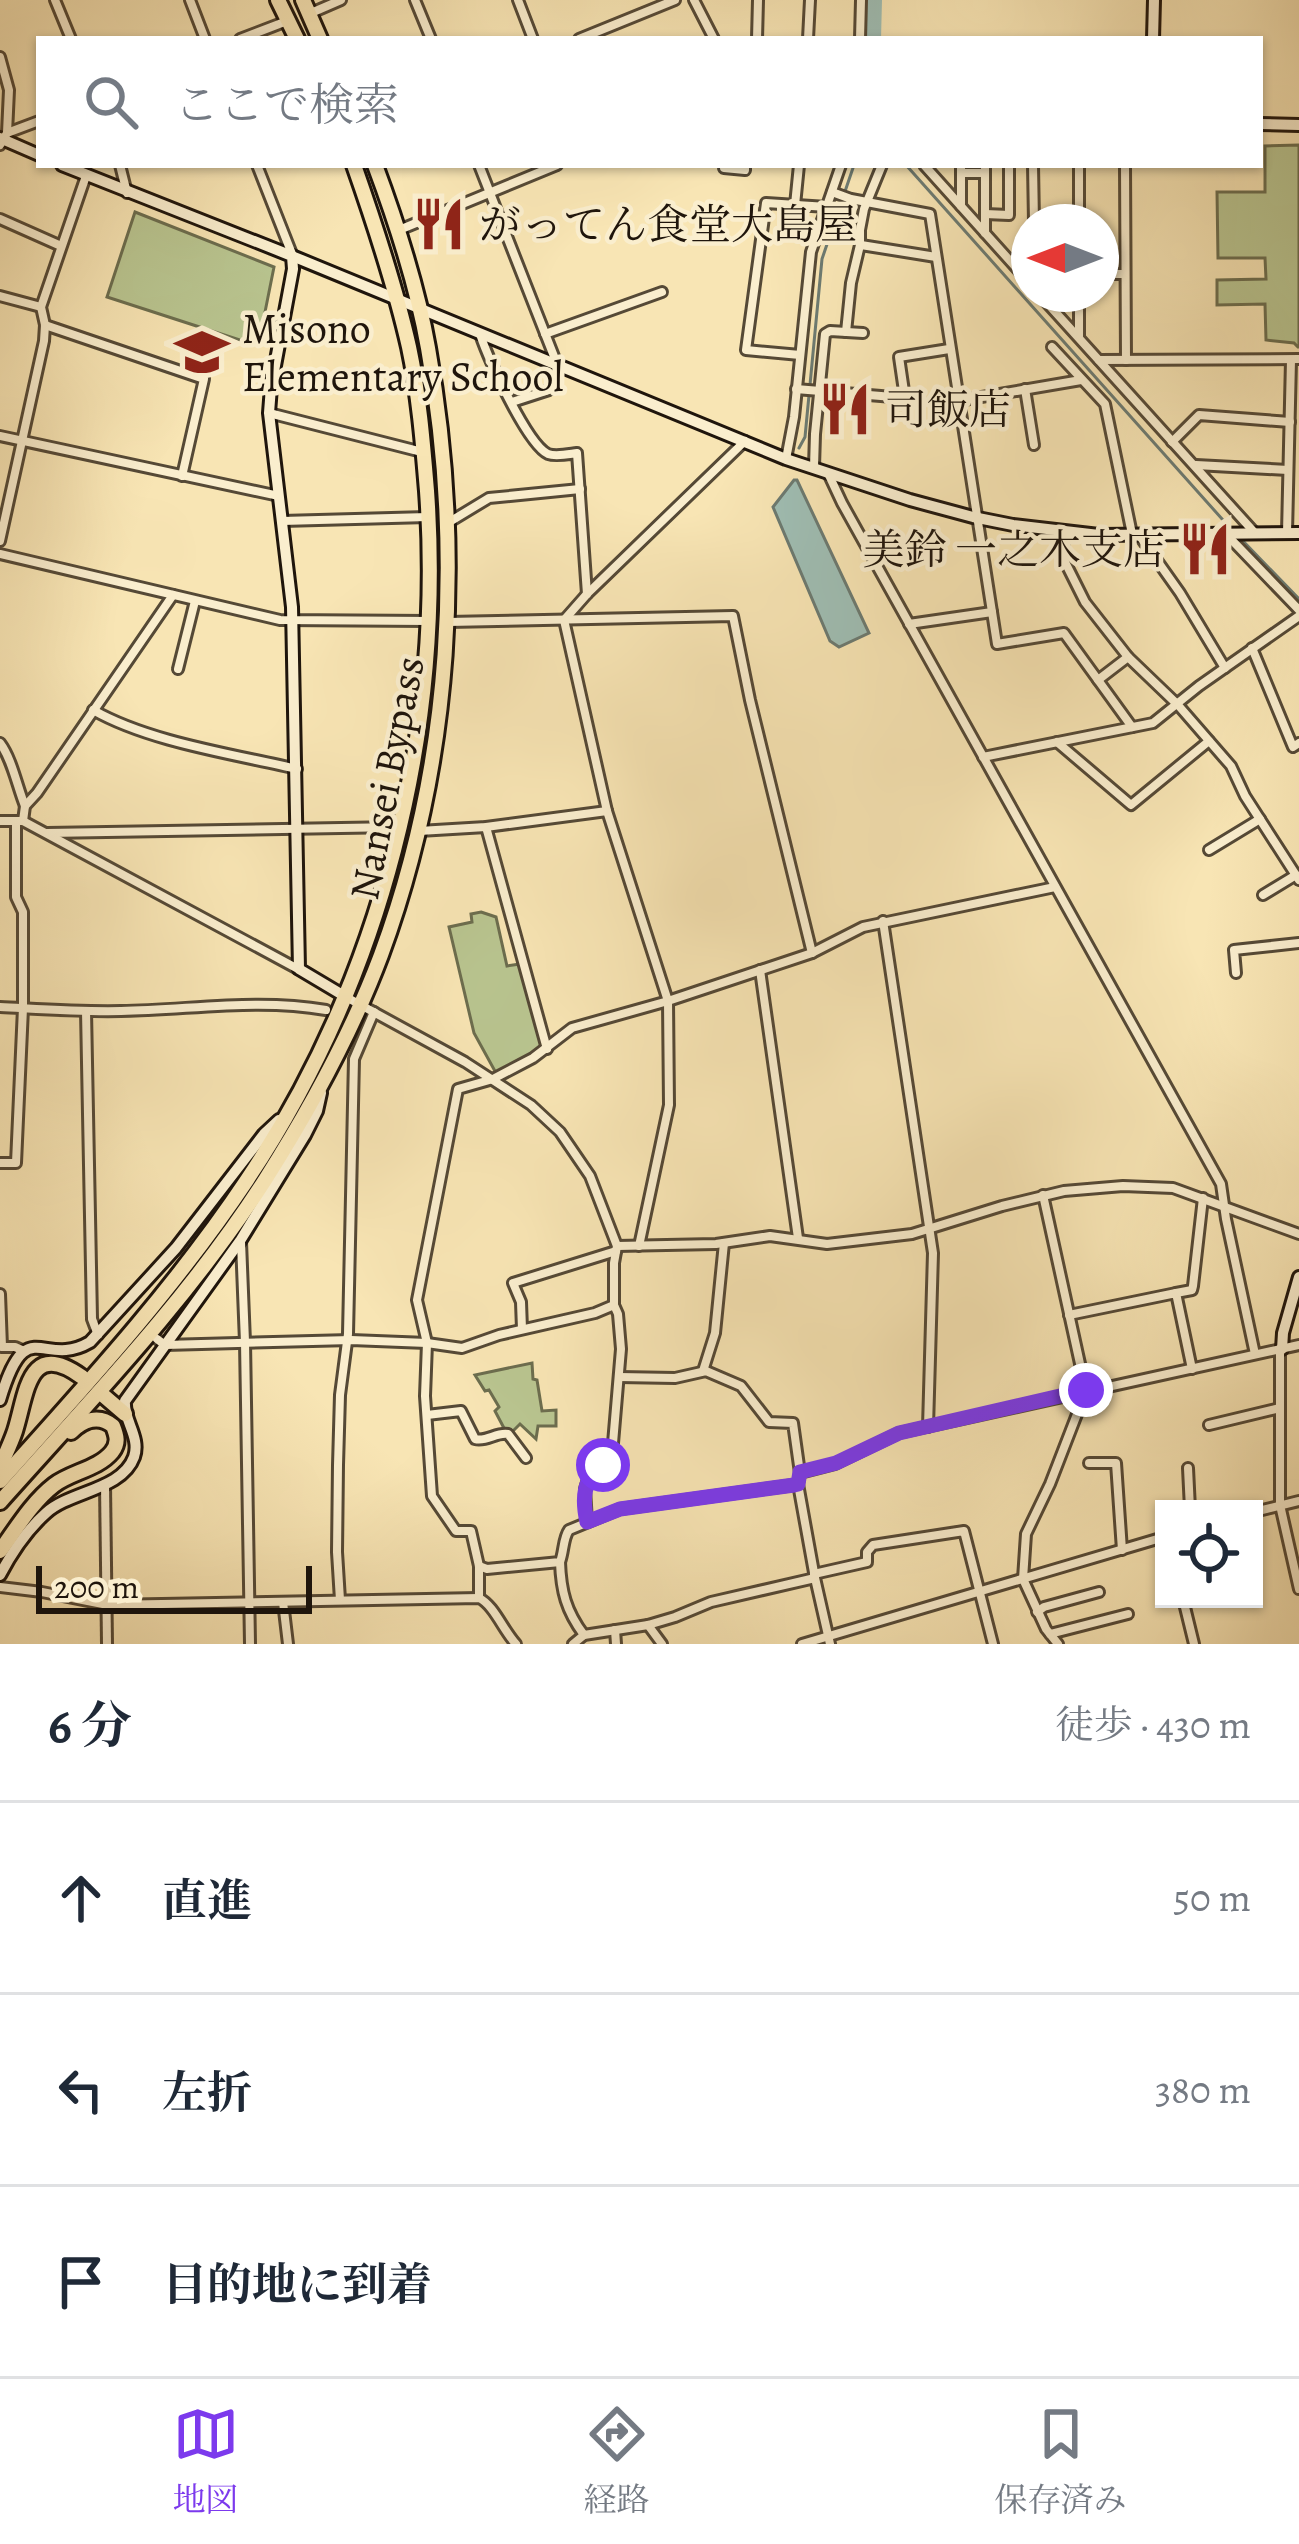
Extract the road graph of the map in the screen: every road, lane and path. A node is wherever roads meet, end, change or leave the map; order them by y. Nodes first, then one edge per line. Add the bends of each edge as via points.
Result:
1 (56, 0) edge
2 (190, 0) edge
3 (278, 0) edge
4 (341, 0) edge
5 (415, 0) edge
6 (518, 0) edge
7 (675, 0) edge
8 (694, 0) edge
9 (758, 0) edge
10 (809, 0) edge
11 (861, 0) edge
12 (1154, 0) edge
13 (306, 7) edge
14 (287, 21) junction
15 (70, 36) edge
16 (204, 36) edge
17 (248, 36) edge
18 (295, 36) edge
19 (319, 36) edge
20 (429, 36) edge
21 (532, 36) edge
22 (586, 36) edge
23 (712, 36) edge
24 (757, 36) edge
25 (808, 36) edge
26 (860, 36) edge
27 (1154, 36) edge
28 (0, 57) edge
29 (36, 122) edge
30 (1263, 124) edge
31 (1299, 124) edge
32 (2, 139) edge
33 (36, 154) edge
34 (69, 168) edge
35 (121, 168) edge
36 (258, 168) edge
37 (355, 168) edge
38 (376, 168) edge
39 (480, 168) edge
40 (549, 168) edge
41 (724, 168) dead end
42 (745, 168) edge
43 (799, 168) edge
44 (840, 168) edge
45 (881, 168) edge
46 (927, 168) edge
47 (938, 168) edge
48 (1009, 168) edge
49 (1033, 168) edge
50 (1079, 168) edge
51 (1125, 168) edge
52 (961, 169) edge
53 (985, 169) edge
54 (86, 176) junction
55 (938, 181) junction
56 (489, 192) junction
57 (127, 193) junction
58 (836, 194) junction
59 (868, 201) junction
60 (1034, 204) edge
61 (1079, 204) edge
62 (795, 205) junction
63 (961, 206) junction
64 (826, 207) junction
65 (985, 214) junction
66 (0, 219) edge
67 (399, 230) junction
68 (985, 233) junction
69 (860, 245) junction
70 (61, 246) junction
71 (292, 256) junction
72 (936, 257) junction
73 (1011, 259) edge
74 (1119, 274) edge
75 (1125, 274) junction
76 (662, 292) dead end
77 (0, 296) edge
78 (396, 296) junction
79 (41, 307) junction
80 (419, 307) junction
81 (1056, 312) edge
82 (1079, 312) edge
83 (45, 325) junction
84 (479, 332) junction
85 (846, 332) junction
86 (863, 333) dead end
87 (545, 334) junction
88 (1079, 338) junction
89 (1052, 347) dead end
90 (949, 350) junction
91 (800, 355) junction
92 (1126, 360) junction
93 (1295, 360) edge
94 (1099, 361) junction
95 (559, 366) junction
96 (1083, 380) junction
97 (798, 389) junction
98 (1025, 389) junction
99 (819, 391) junction
100 (958, 401) junction
101 (512, 402) junction
102 (269, 413) junction
103 (1290, 422) junction
104 (0, 436) edge
105 (22, 441) junction
106 (745, 441) junction
107 (1172, 442) junction
108 (1034, 445) dead end
109 (424, 453) junction
110 (786, 458) junction
111 (1194, 465) junction
112 (814, 469) junction
113 (1288, 470) junction
114 (829, 473) junction
115 (182, 476) junction
116 (580, 489) junction
117 (279, 496) junction
118 (428, 517) junction
119 (977, 518) junction
120 (282, 521) junction
121 (446, 524) junction
122 (1062, 531) junction
123 (1251, 533) junction
124 (1293, 533) edge
125 (1135, 534) junction
126 (1227, 534) junction
127 (0, 541) edge
128 (0, 554) edge
129 (587, 594) junction
130 (173, 595) junction
131 (195, 601) junction
132 (992, 612) junction
133 (1298, 618) edge
134 (564, 620) junction
135 (293, 621) junction
136 (430, 621) junction
137 (448, 622) junction
138 (909, 624) junction
139 (1252, 648) junction
140 (1127, 657) junction
141 (1225, 668) junction
142 (178, 669) dead end
143 (1098, 680) junction
144 (1178, 705) junction
145 (93, 710) junction
146 (1132, 727) junction
147 (1056, 741) junction
148 (1209, 741) junction
149 (0, 743) edge
150 (1299, 743) edge
151 (983, 757) junction
152 (296, 769) junction
153 (26, 806) junction
154 (607, 811) junction
155 (1260, 819) junction
156 (0, 821) edge
157 (19, 821) junction
158 (399, 827) junction
159 (487, 827) junction
160 (297, 829) junction
161 (418, 831) junction
162 (47, 833) junction
163 (1209, 850) dead end
164 (1296, 871) edge
165 (1055, 886) junction
166 (1262, 895) dead end
167 (884, 920) junction
168 (1299, 943) edge
169 (812, 953) junction
170 (299, 969) junction
171 (760, 970) junction
172 (1236, 973) dead end
173 (668, 1000) junction
174 (360, 1004) junction
175 (0, 1007) edge
176 (22, 1008) junction
177 (326, 1010) dead end
178 (86, 1011) junction
179 (547, 1049) junction
180 (493, 1079) junction
181 (325, 1080) junction
182 (286, 1114) junction
183 (0, 1163) edge
184 (1043, 1195) junction
185 (1203, 1198) junction
186 (1226, 1208) junction
187 (930, 1230) junction
188 (1299, 1234) edge
189 (798, 1238) junction
190 (240, 1241) junction
191 (724, 1243) junction
192 (639, 1246) junction
193 (616, 1248) junction
194 (1299, 1277) edge
195 (1176, 1293) junction
196 (0, 1294) edge
197 (614, 1305) junction
198 (1070, 1315) junction
199 (522, 1329) junction
200 (98, 1335) junction
201 (347, 1341) junction
202 (161, 1342) junction
203 (245, 1342) junction
204 (428, 1343) junction
205 (1299, 1346) edge
206 (1281, 1349) junction
207 (24, 1352) junction
208 (1255, 1354) junction
209 (1190, 1364) junction
210 (702, 1371) junction
211 (82, 1377) dead end
212 (619, 1377) junction
213 (1086, 1390) junction
214 (104, 1396) dead end
215 (0, 1400) edge
216 (1280, 1408) junction
217 (125, 1414) junction
218 (427, 1415) junction
219 (1209, 1425) dead end
220 (928, 1427) junction
221 (526, 1458) dead end
222 (1089, 1463) dead end
223 (0, 1467) edge
224 (1188, 1468) dead end
225 (800, 1472) junction
226 (0, 1481) edge
227 (105, 1484) junction
228 (798, 1484) junction
229 (1190, 1500) edge
230 (1299, 1501) edge
231 (0, 1502) edge
232 (1280, 1505) junction
233 (1263, 1510) edge
234 (0, 1511) edge
235 (587, 1522) junction
236 (1155, 1540) edge
237 (1122, 1550) junction
238 (0, 1551) edge
239 (560, 1562) junction
240 (479, 1566) junction
241 (0, 1575) edge
242 (814, 1576) junction
243 (1024, 1579) junction
244 (0, 1587) edge
245 (1299, 1589) edge
246 (980, 1592) junction
247 (1099, 1592) dead end
248 (479, 1598) junction
249 (340, 1600) junction
250 (250, 1602) junction
251 (283, 1602) junction
252 (108, 1605) junction
253 (1185, 1608) edge
254 (1037, 1612) junction
255 (1128, 1614) dead end
256 (648, 1625) junction
257 (615, 1630) junction
258 (1050, 1634) junction
259 (584, 1635) junction
260 (830, 1640) edge
261 (107, 1644) edge
262 (250, 1644) edge
263 (288, 1644) edge
264 (516, 1644) edge
265 (573, 1644) edge
266 (616, 1644) edge
267 (662, 1644) edge
268 (802, 1644) edge
269 (993, 1644) edge
270 (1058, 1644) edge
271 (1194, 1644) edge

1 - 15 street
2 - 16 street
3 - 14 highway
4 - 13 street
5 - 20 street
6 - 21 street
7 - 22 street
8 - 23 street
9 - 24 street
10 - 25 street
11 - 26 street
12 - 27 main road
13 - 19 highway
14 - 17 street
14 - 18 highway
28 - 32 street via 9,90
29 - 32 street
30 - 31 main road
32 - 33 main road
34 - 54 main road
35 - 57 street
36 - 71 street
37 - 78 highway, Nansei Bypass
38 - 67 highway, Nansei Bypass
39 - 56 street
40 - 56 street
41 - 42 street
43 - 62 street
44 - 58 street
45 - 59 street
46 - 55 street
47 - 55 street
48 - 65 street via 1010,214
49 - 60 street
50 - 61 street
51 - 75 street
52 - 53 street
52 - 63 street
53 - 65 street
54 - 57 main road
54 - 70 street
55 - 63 street
56 - 67 street
56 - 87 street
57 - 71 main road
58 - 59 street
58 - 64 street
59 - 69 street
59 - 72 street via 930,214
62 - 64 street
62 - 91 street via 766,203 746,350
63 - 68 street
64 - 91 street via 811,252
65 - 68 street
66 - 70 street
67 - 80 highway, Nansei Bypass
68 - 73 street
69 - 72 street
69 - 85 street
70 - 79 street
71 - 78 main road
71 - 102 main road
72 - 90 street
74 - 75 street
75 - 92 street
76 - 87 street
77 - 79 street
78 - 80 main road
78 - 109 highway, Nansei Bypass
79 - 83 street
80 - 84 main road
80 - 121 highway, Nansei Bypass
81 - 88 street
82 - 88 street
83 - 105 street
83 - 115 street via 205,379
84 - 95 main road
84 - 101 street
85 - 86 street
85 - 99 street via 825,334
87 - 95 street
88 - 94 street
89 - 96 street
90 - 99 street via 899,357 905,398
90 - 100 street
91 - 97 street
92 - 93 street
92 - 94 street
93 - 103 street
94 - 107 street
95 - 101 street via 549,390
95 - 106 main road
96 - 98 street
96 - 125 street via 1105,404
97 - 99 street
97 - 110 street
98 - 100 street
98 - 108 street
99 - 112 street
100 - 119 street
101 - 116 street via 545,452 578,453
102 - 109 street
102 - 117 main road
103 - 107 street via 1199,415
103 - 113 street
104 - 105 street
105 - 115 street
105 - 127 street
106 - 110 main road
106 - 129 street
107 - 111 street
109 - 118 highway, Nansei Bypass
110 - 112 main road
111 - 113 street
111 - 123 street
112 - 114 main road
113 - 124 street
114 - 119 main road
114 - 138 street
115 - 117 street
116 - 121 street via 489,498
116 - 129 street
117 - 120 main road
118 - 120 street
118 - 136 highway, Nansei Bypass
119 - 122 main road
119 - 132 street
120 - 135 main road
121 - 137 highway, Nansei Bypass
122 - 125 main road
122 - 140 street via 1073,582
123 - 124 main road
123 - 126 main road
125 - 126 main road
125 - 141 street
126 - 133 street
128 - 130 street
129 - 134 street
130 - 131 street
130 - 145 street
131 - 135 street
131 - 142 street
132 - 138 street
132 - 143 street via 998,644 1064,633
133 - 139 street
134 - 137 street
134 - 154 street
134 - 169 street via 733,616
135 - 136 street
135 - 152 main road
136 - 158 highway, Nansei Bypass
137 - 161 highway, Nansei Bypass
138 - 151 street
139 - 141 street
139 - 150 street via 1293,747
140 - 143 street
140 - 144 street
141 - 144 street
143 - 146 street
144 - 146 street
144 - 148 street
145 - 152 street via 156,735
145 - 153 street
146 - 147 street
147 - 148 street via 1131,805
147 - 151 street
148 - 155 street
149 - 153 street
151 - 165 street
152 - 160 main road
153 - 157 street
154 - 159 street
154 - 173 street
155 - 163 street
155 - 164 street
156 - 157 street
157 - 162 street
157 - 176 street
158 - 160 street
158 - 174 highway, Nansei Bypass
159 - 161 street
159 - 179 street
160 - 162 street
160 - 170 main road
161 - 174 highway, Nansei Bypass
162 - 170 street
164 - 166 street
165 - 167 street
165 - 186 street via 1221,1184
167 - 169 street
167 - 187 street
168 - 172 street via 1234,950
169 - 171 street
170 - 174 main road
171 - 173 street
171 - 189 street
173 - 179 street via 572,1028
173 - 192 street via 669,1105
174 - 180 street
174 - 181 highway, Nansei Bypass
174 - 182 highway, Nansei Bypass
174 - 201 street
175 - 176 street
176 - 178 street
176 - 183 street via 16,1163
177 - 178 street via 241,1004
178 - 200 street
179 - 180 street
180 - 193 street via 560,1132 590,1176
180 - 204 street via 458,1089 416,1300
181 - 190 main road via 305,1135
181 - 231 highway, Nansei Bypass via 209,1258
182 - 200 main road via 125,1314
182 - 226 highway, Nansei Bypass via 196,1251
184 - 185 street via 1123,1186
184 - 187 street
184 - 198 street
185 - 186 street
185 - 195 street via 1192,1290
186 - 188 street
186 - 208 street
187 - 189 street via 826,1244
187 - 220 street
189 - 191 street
190 - 202 main road
190 - 203 street
191 - 192 street
191 - 210 street via 715,1333
192 - 193 street
193 - 197 street
193 - 199 street via 513,1283
194 - 206 main road
195 - 198 street
195 - 209 street
196 - 207 street via 2,1347
197 - 199 street
197 - 212 street
198 - 213 street
199 - 204 street via 466,1348
200 - 207 main road via 79,1348
201 - 203 street
201 - 204 street
201 - 249 street
202 - 203 street
202 - 217 main road
203 - 250 street
204 - 218 street
205 - 206 street
206 - 208 street
206 - 216 street
207 - 215 main road
208 - 209 street
209 - 213 street
210 - 212 street
210 - 225 street via 742,1386 769,1422 793,1423
211 - 223 highway via 52,1362 38,1368
212 - 235 street via 612,1455 588,1479
213 - 220 street
213 - 243 street via 1028,1527
214 - 217 highway
216 - 219 street
216 - 232 street
217 - 227 main road via 134,1457
218 - 221 street via 461,1411 475,1438 508,1434
218 - 240 street via 432,1496 456,1531 471,1531
220 - 225 street
222 - 237 street via 1116,1463
224 - 229 street
225 - 228 street
227 - 241 main road via 46,1513
227 - 252 street
228 - 235 street via 620,1509
228 - 242 street
230 - 232 street
232 - 233 street
232 - 245 street
234 - 238 highway via 77,1426 94,1419 113,1426 112,1452 50,1489
235 - 239 street via 565,1535
236 - 237 street
237 - 243 street
239 - 240 street
239 - 259 street via 567,1610
240 - 248 street
242 - 246 street via 867,1562 873,1545 964,1531
242 - 256 street
242 - 260 street
243 - 246 street
243 - 254 street
244 - 252 street
246 - 260 street
246 - 269 street
247 - 254 street
248 - 249 street
248 - 264 street
249 - 251 street
250 - 251 street
250 - 252 street
250 - 262 street
251 - 263 street
252 - 261 street
253 - 271 street
254 - 258 street
255 - 258 street
256 - 257 street
256 - 267 street
257 - 259 street
257 - 266 street
258 - 270 street
259 - 265 street
260 - 268 street

